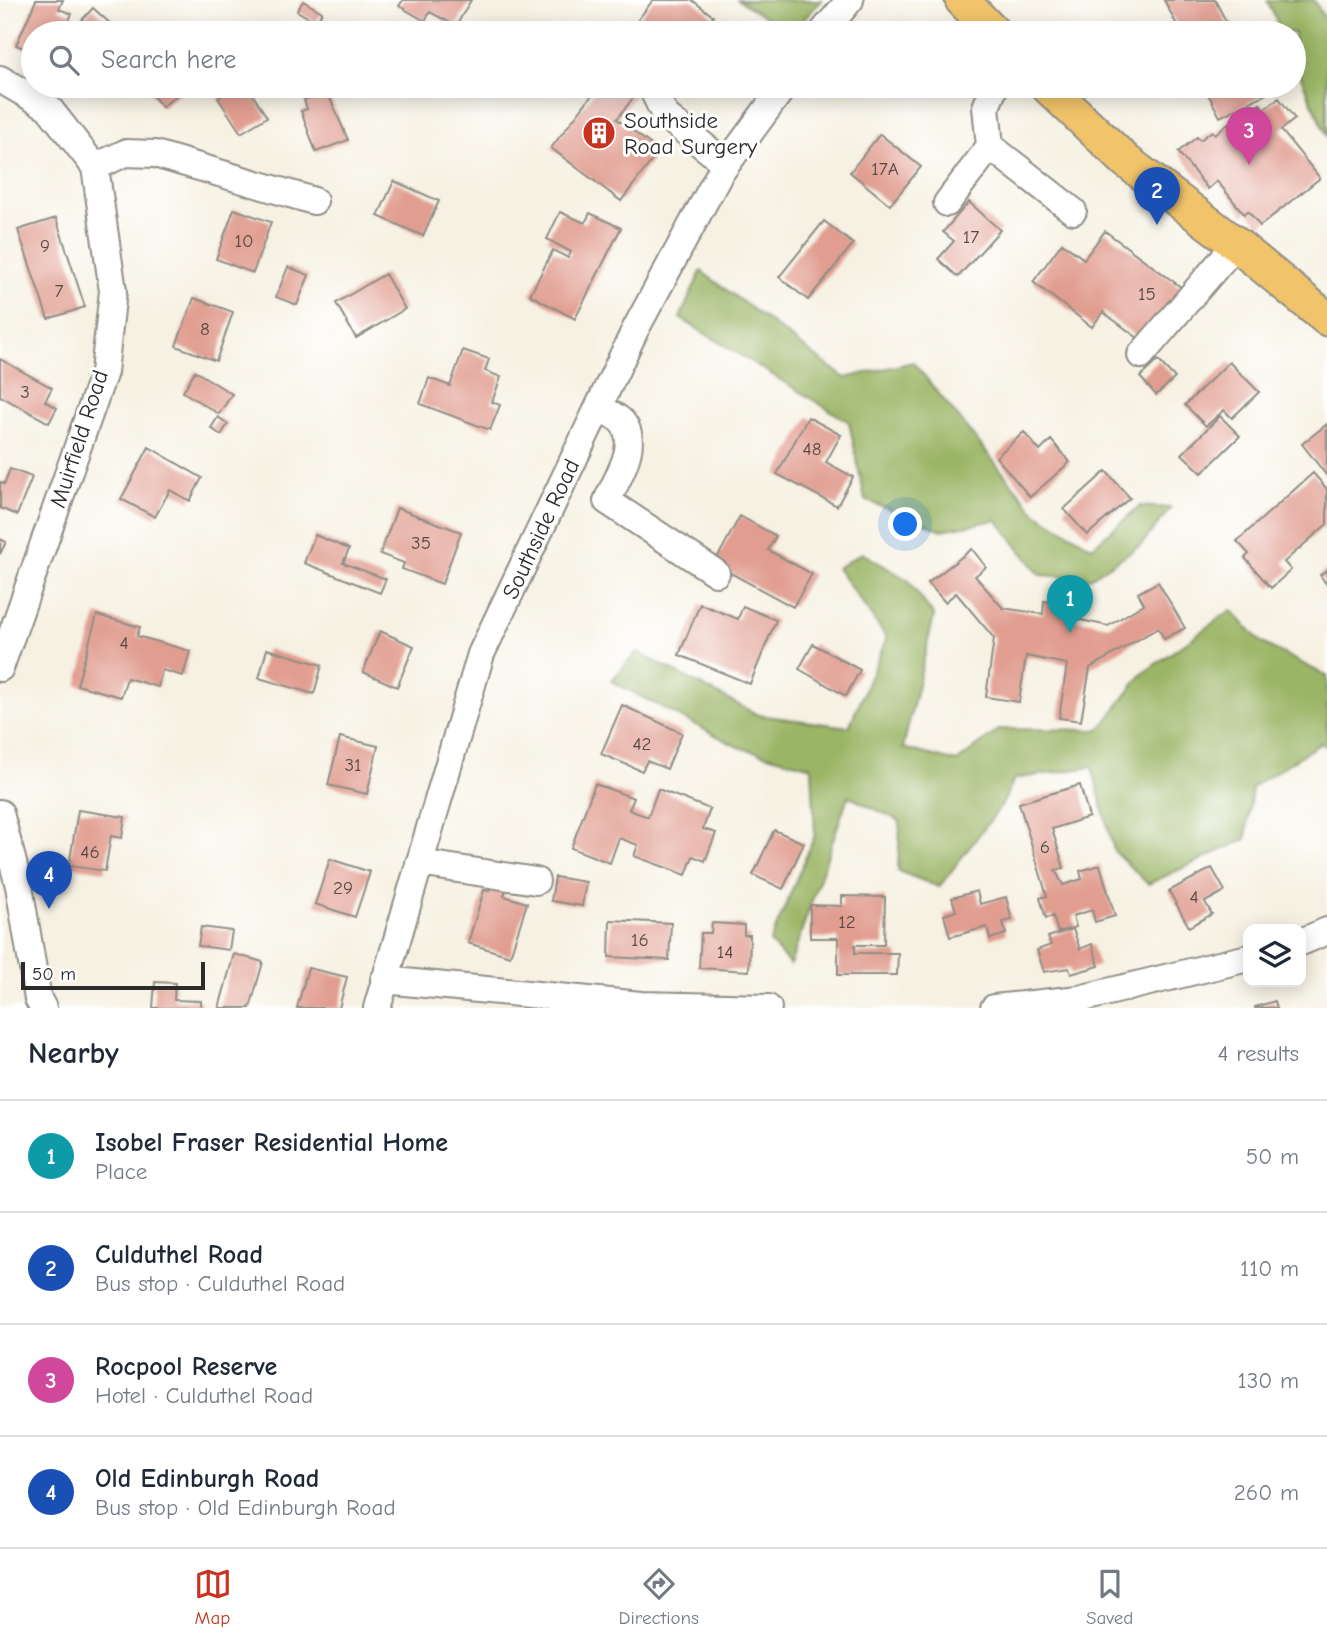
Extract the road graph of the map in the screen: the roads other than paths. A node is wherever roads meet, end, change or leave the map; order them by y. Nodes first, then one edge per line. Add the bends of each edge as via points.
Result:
1 (850, 0) edge
2 (962, 0) edge
3 (832, 21) edge
4 (982, 21) edge
5 (0, 79) edge
6 (21, 91) edge
7 (33, 98) edge
8 (657, 98) edge
9 (775, 98) edge
10 (990, 98) edge
11 (1060, 98) edge
12 (990, 146) junction
13 (726, 164) junction
14 (95, 166) junction
15 (314, 201) dead end
16 (947, 203) dead end
17 (1073, 211) dead end
18 (1236, 244) junction
19 (1327, 319) edge
20 (1141, 355) dead end
21 (599, 407) junction
22 (716, 573) dead end
23 (0, 668) edge
24 (0, 813) edge
25 (419, 863) junction
26 (536, 881) dead end
27 (1327, 931) edge
28 (1306, 940) edge
29 (1243, 959) edge
30 (384, 980) junction
31 (43, 1008) edge
32 (377, 1008) edge
33 (768, 1008) edge
34 (994, 1008) edge

1 - 3 street
2 - 4 main road
5 - 6 street
7 - 14 street via 48,107
8 - 13 street via 665,115
9 - 13 street, Southside Road
10 - 12 street via 986,107
11 - 18 main road via 1126,161
12 - 16 street
12 - 17 street
13 - 21 street, Southside Road via 636,328
14 - 15 street via 125,153 155,154
14 - 23 street, Muirfield Road via 113,291 104,372
18 - 19 main road
18 - 20 street
21 - 22 street via 622,422 630,447 607,500
21 - 25 street, Southside Road via 481,654
24 - 31 street
25 - 26 street
25 - 30 street, Southside Road
27 - 28 street
29 - 34 street via 1079,999
30 - 32 street, Southside Road
30 - 33 street via 641,1005

